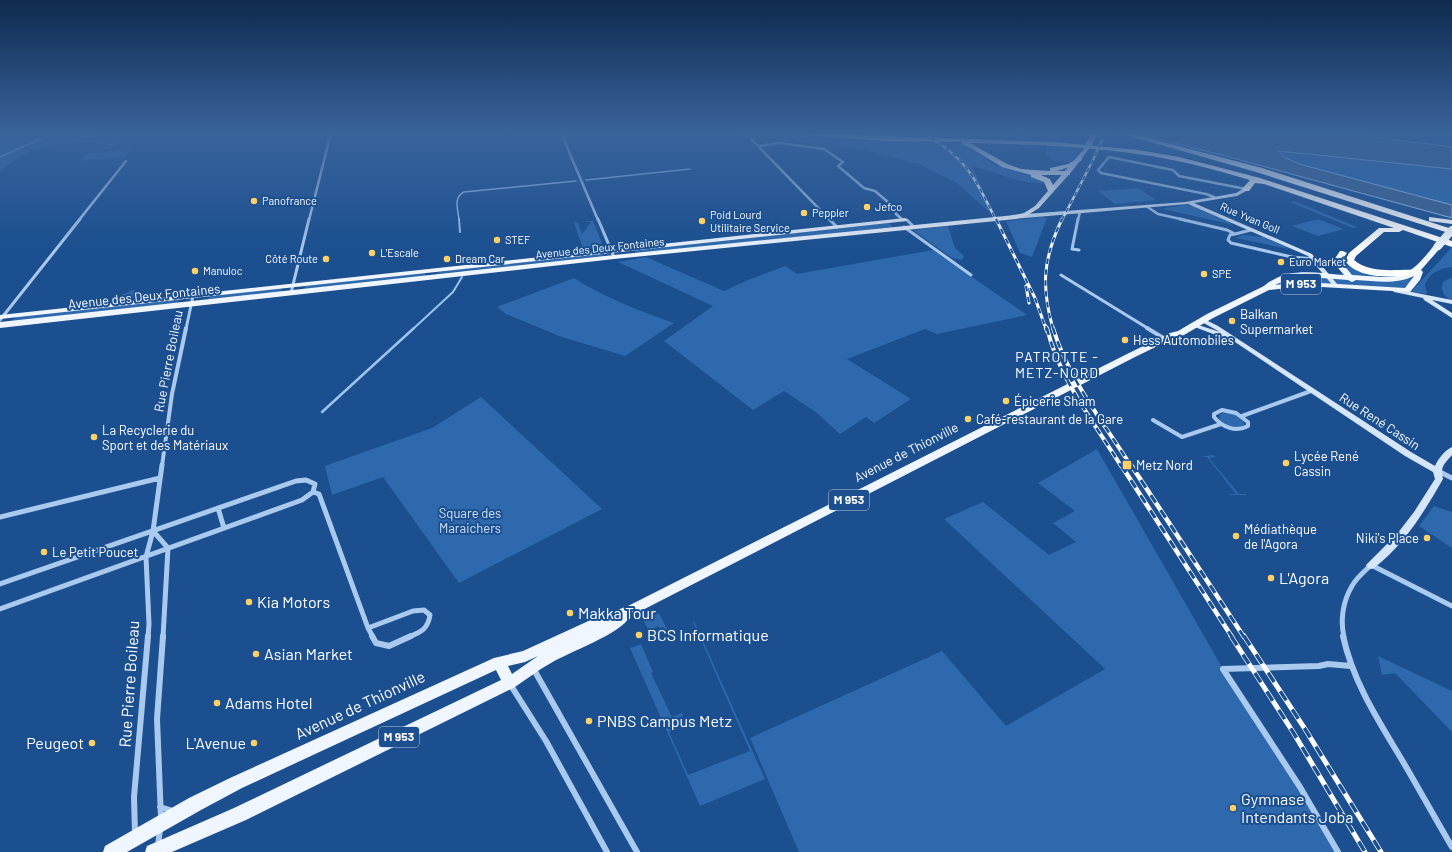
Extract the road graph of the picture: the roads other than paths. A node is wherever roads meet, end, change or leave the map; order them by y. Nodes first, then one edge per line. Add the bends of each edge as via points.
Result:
1 (117, 173) edge
2 (321, 173) edge
3 (578, 173) edge
4 (784, 173) edge
5 (846, 173) edge
6 (1025, 173) edge
7 (1044, 173) edge
8 (1066, 173) joint
9 (1101, 173) edge
10 (1176, 173) edge
11 (1236, 173) edge
12 (1246, 173) edge
13 (1259, 173) edge
14 (1269, 173) edge
15 (1274, 173) edge
16 (1052, 189) junction
17 (1246, 189) junction
18 (1289, 189) junction
19 (1214, 197) junction
20 (1188, 202) junction
21 (1146, 206) junction
22 (1080, 212) junction
23 (1356, 212) junction
24 (1010, 218) junction
25 (1001, 219) junction
26 (1452, 222) edge
27 (905, 223) junction
28 (837, 227) junction
29 (1251, 230) junction
30 (1452, 231) edge
31 (1234, 234) junction
32 (1421, 234) junction
33 (1452, 236) edge
34 (1452, 239) edge
35 (1452, 244) edge
36 (1079, 250) dead end
37 (1343, 253) joint
38 (612, 254) junction
39 (1314, 259) junction
40 (1418, 270) junction
41 (971, 275) dead end
42 (1061, 275) dead end
43 (1327, 275) junction
44 (1350, 277) junction
45 (1336, 286) junction
46 (1267, 288) junction
47 (1360, 288) junction
48 (292, 289) junction
49 (1396, 291) junction
50 (1410, 293) junction
51 (192, 300) junction
52 (1452, 302) edge
53 (1452, 316) edge
54 (1, 318) edge
55 (1202, 320) junction
56 (0, 325) edge
57 (1192, 325) junction
58 (1169, 337) junction
59 (1240, 343) junction
60 (1311, 391) junction
61 (1242, 416) junction
62 (1153, 420) dead end
63 (1220, 424) junction
64 (1452, 450) edge
65 (1437, 471) junction
66 (160, 478) junction
67 (1452, 478) edge
68 (313, 492) junction
69 (218, 508) junction
70 (0, 518) edge
71 (224, 528) junction
72 (153, 531) junction
73 (168, 548) junction
74 (146, 557) junction
75 (1371, 565) junction
76 (0, 584) edge
77 (1452, 606) edge
78 (0, 609) edge
79 (368, 628) junction
80 (499, 662) junction
81 (529, 662) junction
82 (1351, 666) junction
83 (510, 683) junction
84 (160, 816) junction
85 (134, 842) junction
86 (1452, 847) edge
87 (156, 851) edge
88 (111, 852) edge
89 (607, 852) edge
90 (637, 852) edge
91 (1338, 852) edge

1 - 54 street
2 - 48 street
3 - 38 street
4 - 28 street
5 - 27 street via 895,208 896,214
6 - 16 highway via 1048,181
7 - 8 highway
8 - 16 main road
9 - 19 street
10 - 17 street via 1179,176
11 - 18 highway
12 - 34 highway
13 - 33 highway
14 - 30 highway
15 - 26 highway
16 - 24 main road via 1034,209 1022,216
17 - 18 highway via 1251,182 1256,181
17 - 19 street, Rue Yvan Goll via 1241,193
18 - 23 highway
19 - 20 street, Rue Yvan Goll
20 - 21 street, Avenue des Deux Fontaines
20 - 29 street, Rue Yvan Goll
21 - 22 street, Avenue des Deux Fontaines
21 - 31 street via 1158,214 1220,228
22 - 24 street, Avenue des Deux Fontaines
22 - 36 street via 1072,249
23 - 32 highway
23 - 37 highway via 1372,222 1373,227
24 - 25 main road, Avenue des Deux Fontaines
25 - 27 main road, Avenue des Deux Fontaines
25 - 27 main road, Avenue des Deux Fontaines via 913,226
27 - 28 main road, Avenue des Deux Fontaines
27 - 38 main road, Avenue des Deux Fontaines
27 - 41 street
28 - 38 main road, Avenue des Deux Fontaines
29 - 31 street
29 - 39 street, Rue Yvan Goll via 1305,252
30 - 40 main road, M 953, bridge
31 - 39 street via 1230,235 1229,242 1292,257
32 - 35 highway
32 - 40 highway via 1393,228 1382,230 1349,258 1355,266 1376,273 1397,274
37 - 44 main road via 1338,263
38 - 48 main road, Avenue des Deux Fontaines
39 - 43 street, Rue Yvan Goll
40 - 44 main road, M 953 via 1409,277 1396,280
40 - 49 main road, M 953 via 1416,280 1407,290
42 - 58 street
43 - 44 main road, M 953
43 - 45 street, Rue Yvan Goll
43 - 46 main road, M 953 via 1294,274 1274,282
44 - 47 main road
45 - 46 main road, M 953 via 1291,284
45 - 47 main road, M 953
46 - 55 main road, Avenue de Thionville / M 953
47 - 49 main road, M 953
48 - 51 main road, Avenue des Deux Fontaines
49 - 50 street
50 - 52 street
50 - 53 street via 1431,302
51 - 54 main road, Avenue des Deux Fontaines
51 - 56 main road, Avenue des Deux Fontaines
51 - 66 street, Rue Pierre Boileau via 172,394
55 - 57 main road, Avenue de Thionville / M 953
55 - 59 street, Rue René Cassin
57 - 58 main road, Avenue de Thionville / M 953 via 1184,332
57 - 59 street, Rue René Cassin
58 - 81 main road, Avenue de Thionville / M 953 via 633,610 606,630 545,660
59 - 60 street, Rue René Cassin
60 - 61 street
60 - 65 street, Rue René Cassin
61 - 63 street via 1228,411 1217,412 1214,417
61 - 63 street via 1248,422 1246,428 1235,429
62 - 63 street via 1178,436 1185,437
64 - 65 street
65 - 67 street
65 - 75 street via 1439,479 1412,521 1384,555
66 - 70 street
66 - 72 street, Rue Pierre Boileau
68 - 69 street via 314,482 300,480
68 - 71 street via 302,500
68 - 79 street via 319,494
69 - 71 street
69 - 72 street
71 - 73 street
72 - 73 street
72 - 74 street, Rue Pierre Boileau
72 - 76 street
73 - 74 street
73 - 84 street via 157,719
74 - 78 street
74 - 85 street, Rue Pierre Boileau via 149,624 134,797
75 - 77 street
75 - 82 street via 1356,578 1343,608 1343,636
79 - 79 street via 376,643 389,646 423,631 429,623 430,615 424,610 413,611
80 - 81 main road, Avenue de Thionville / M 953
80 - 83 main road
80 - 84 main road, Avenue de Thionville / M 953 via 195,804
81 - 83 main road, Avenue de Thionville / M 953
81 - 90 street
82 - 86 street via 1362,691
82 - 91 street via 1328,664 1223,669 1300,787
83 - 87 main road, Avenue de Thionville / M 953 via 240,814
83 - 89 street via 546,741
84 - 85 main road, Avenue de Thionville / M 953
84 - 87 street
85 - 88 main road, Avenue de Thionville / M 953

